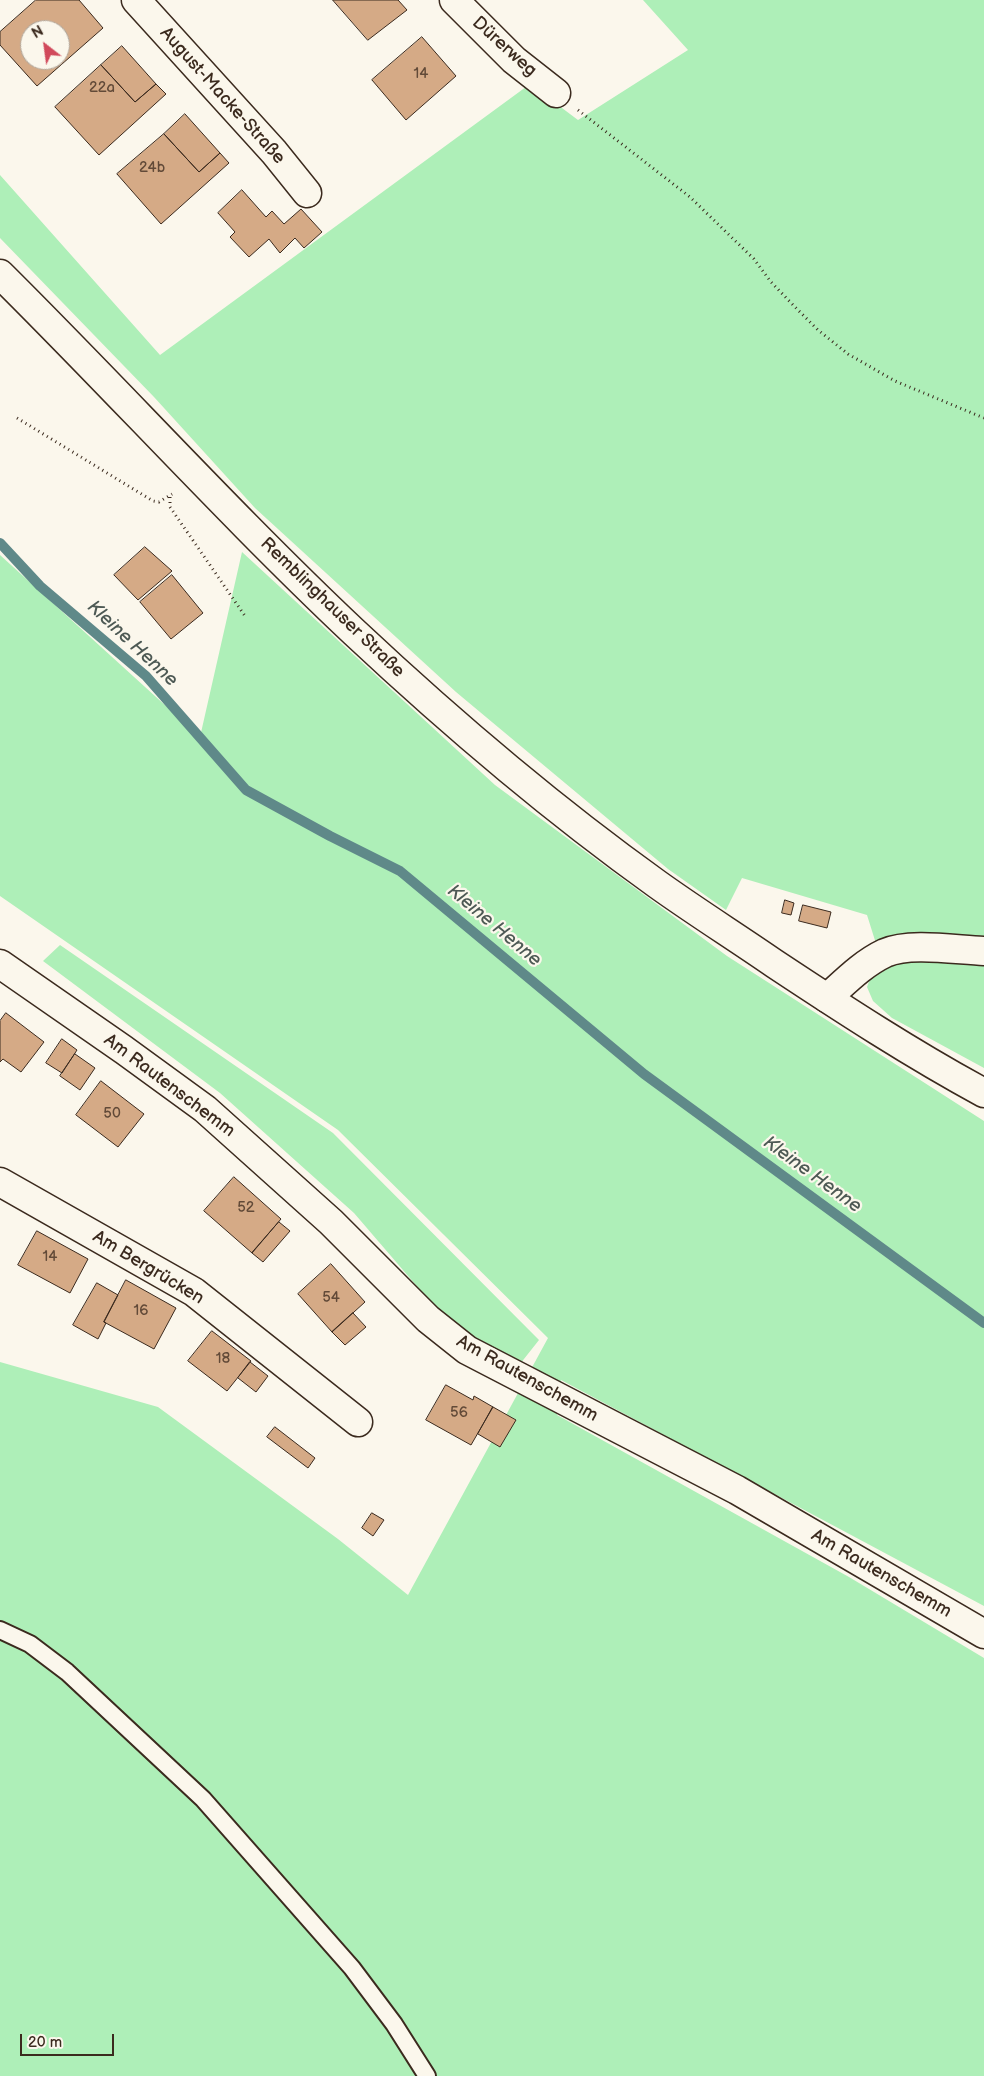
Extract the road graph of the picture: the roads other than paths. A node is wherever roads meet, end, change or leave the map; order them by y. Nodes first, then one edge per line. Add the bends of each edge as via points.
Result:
1 (136, 0) edge
2 (454, 0) edge
3 (556, 93) road end
4 (307, 193) dead end
5 (0, 274) edge
6 (984, 951) edge
7 (0, 964) edge
8 (827, 998) junction
9 (984, 1093) edge
10 (0, 1182) edge
11 (358, 1422) dead end
12 (0, 1630) edge
13 (984, 1634) edge
14 (427, 2076) edge

1 - 4 street, August-Macke-Straße
2 - 3 street, Dürerweg via 514,60
5 - 8 street, Remblinghauser Straße via 354,632 428,698 556,806 655,882
6 - 8 street via 906,948 886,952 858,970
7 - 13 street, Am Rautenschemm via 205,1109 331,1222 428,1320 467,1350 737,1490
8 - 9 street, Remblinghauser Straße
10 - 11 street, Am Bergrücken via 194,1292
12 - 14 lane via 30,1644 68,1672 203,1799 357,1975

